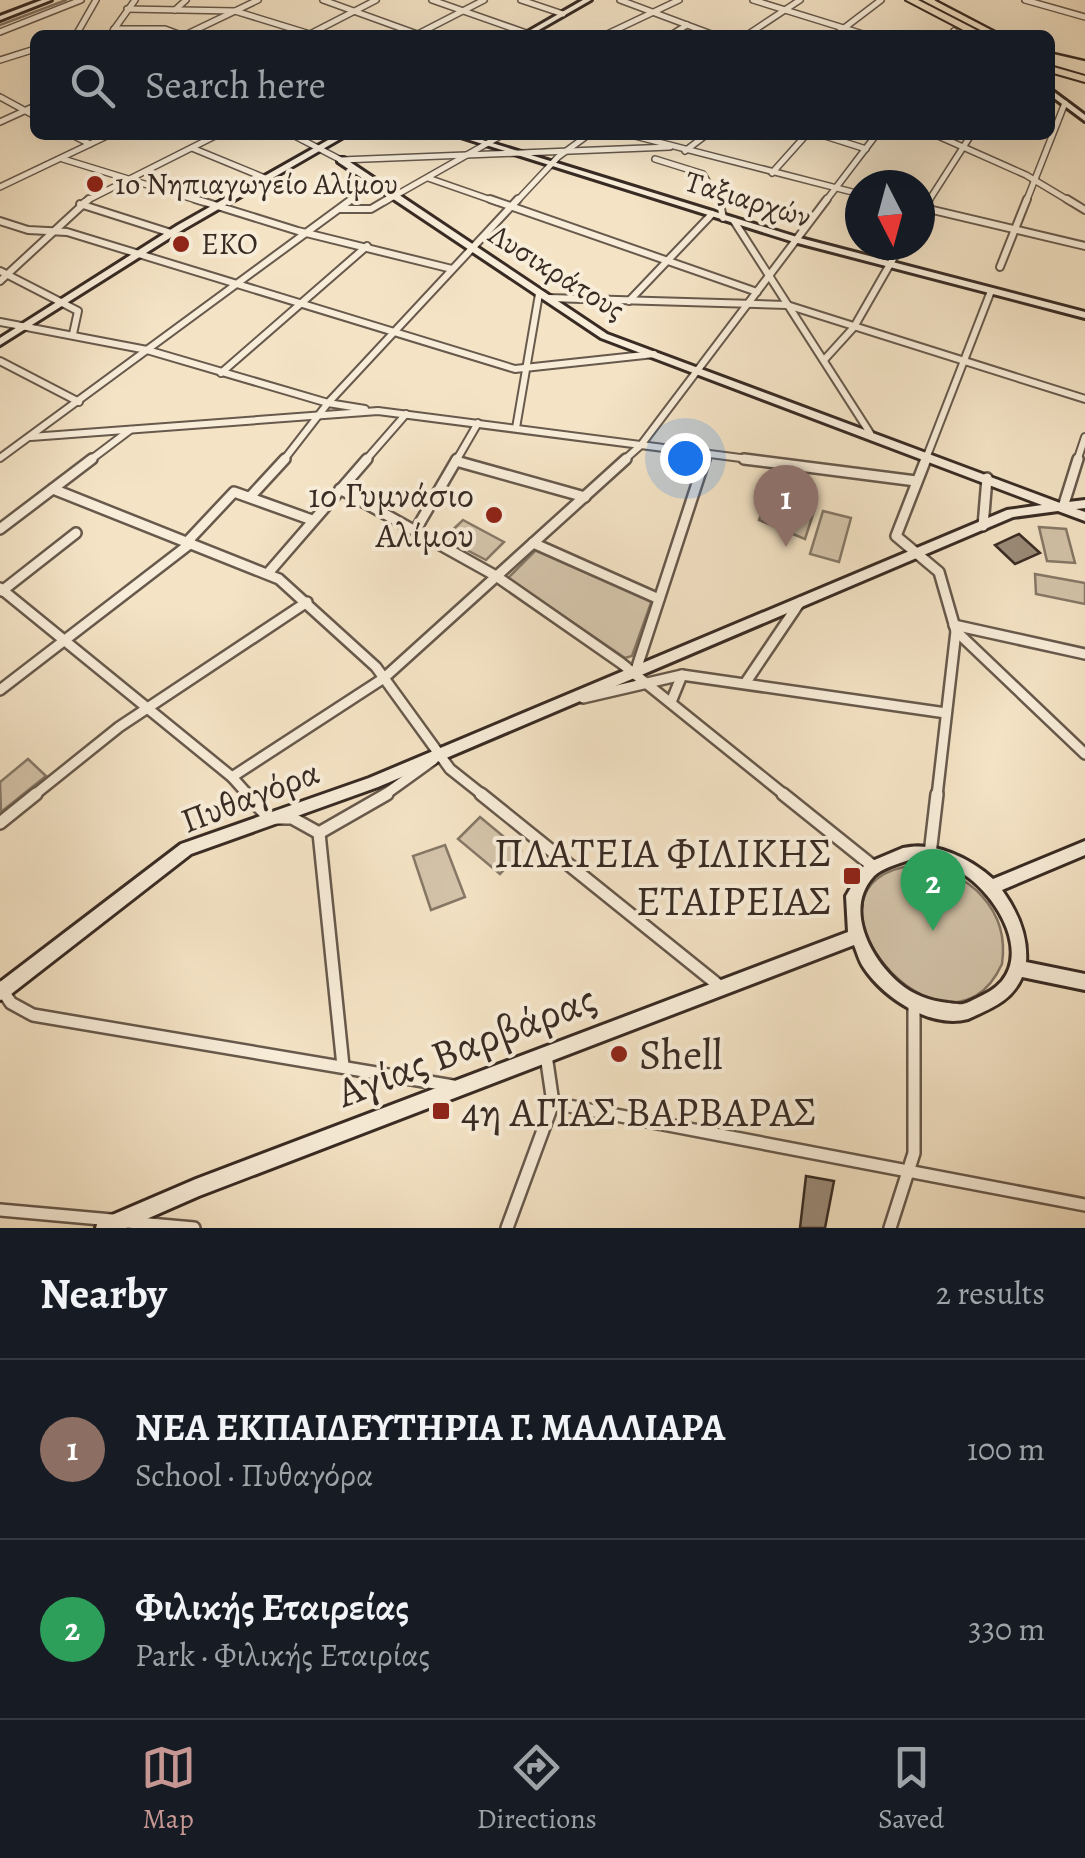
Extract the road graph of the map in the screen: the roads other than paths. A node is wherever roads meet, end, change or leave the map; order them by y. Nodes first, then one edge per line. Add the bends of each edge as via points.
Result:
1 (48, 0) edge
2 (81, 0) edge
3 (96, 0) edge
4 (136, 0) edge
5 (186, 0) edge
6 (258, 0) edge
7 (323, 0) edge
8 (376, 0) edge
9 (432, 0) edge
10 (484, 0) edge
11 (521, 0) edge
12 (588, 0) edge
13 (620, 0) edge
14 (679, 0) edge
15 (752, 0) edge
16 (800, 0) edge
17 (880, 0) edge
18 (894, 0) edge
19 (911, 0) edge
20 (1025, 0) edge
21 (128, 8) junction
22 (174, 10) junction
23 (785, 10) junction
24 (236, 11) junction
25 (353, 11) junction
26 (464, 11) junction
27 (653, 13) junction
28 (563, 14) junction
29 (1085, 16) edge
30 (0, 18) edge
31 (687, 25) junction
32 (844, 28) junction
33 (79, 30) edge
34 (113, 30) edge
35 (194, 30) edge
36 (295, 30) edge
37 (319, 30) edge
38 (404, 30) edge
39 (427, 30) edge
40 (517, 30) edge
41 (535, 30) edge
42 (616, 30) edge
43 (679, 30) edge
44 (700, 30) edge
45 (754, 30) edge
46 (841, 30) edge
47 (850, 30) edge
48 (948, 30) edge
49 (971, 30) edge
50 (0, 32) edge
51 (30, 52) edge
52 (0, 60) edge
53 (1055, 61) edge
54 (1055, 70) edge
55 (1085, 70) edge
56 (1072, 75) junction
57 (1085, 79) edge
58 (1055, 84) edge
59 (1055, 91) edge
60 (1055, 92) edge
61 (0, 97) edge
62 (1065, 103) junction
63 (30, 108) edge
64 (24, 110) junction
65 (30, 113) edge
66 (1085, 115) edge
67 (1055, 120) edge
68 (0, 122) edge
69 (82, 140) edge
70 (99, 140) edge
71 (303, 140) edge
72 (334, 140) edge
73 (474, 140) edge
74 (493, 140) edge
75 (581, 140) edge
76 (647, 140) edge
77 (699, 140) edge
78 (802, 140) edge
79 (838, 140) edge
80 (872, 140) edge
81 (946, 140) edge
82 (967, 140) edge
83 (1048, 140) edge
84 (206, 141) edge
85 (90, 144) junction
86 (486, 144) junction
87 (670, 147) junction
88 (961, 147) junction
89 (192, 148) junction
90 (319, 148) junction
91 (866, 149) junction
92 (685, 151) junction
93 (561, 154) junction
94 (525, 156) junction
95 (461, 158) junction
96 (62, 159) junction
97 (655, 159) dead end
98 (341, 160) junction
99 (553, 164) junction
100 (772, 173) junction
101 (130, 178) junction
102 (265, 178) junction
103 (428, 178) junction
104 (1035, 180) junction
105 (374, 183) junction
106 (0, 186) edge
107 (836, 188) junction
108 (935, 188) edge
109 (845, 190) edge
110 (394, 196) junction
111 (80, 204) junction
112 (217, 206) junction
113 (512, 207) junction
114 (340, 208) junction
115 (1085, 210) edge
116 (935, 213) edge
117 (712, 214) junction
118 (723, 218) junction
119 (0, 221) edge
120 (734, 222) junction
121 (1016, 228) junction
122 (48, 231) junction
123 (308, 232) junction
124 (171, 234) junction
125 (797, 240) junction
126 (367, 246) junction
127 (1085, 246) edge
128 (472, 250) junction
129 (138, 254) junction
130 (893, 260) edge
131 (667, 261) junction
132 (890, 264) junction
133 (1000, 267) dead end
134 (452, 269) junction
135 (0, 271) edge
136 (10, 274) junction
137 (769, 278) junction
138 (0, 281) edge
139 (238, 284) junction
140 (991, 290) junction
141 (757, 292) junction
142 (543, 296) junction
143 (628, 300) junction
144 (64, 302) junction
145 (300, 304) junction
146 (747, 304) junction
147 (787, 305) junction
148 (1085, 315) edge
149 (0, 322) edge
150 (24, 326) junction
151 (854, 327) junction
152 (392, 333) junction
153 (73, 334) junction
154 (0, 342) edge
155 (147, 350) junction
156 (654, 354) junction
157 (824, 360) junction
158 (0, 361) edge
159 (964, 361) junction
160 (526, 369) junction
161 (701, 371) junction
162 (221, 373) junction
163 (1085, 399) edge
164 (78, 402) junction
165 (328, 403) junction
166 (378, 411) junction
167 (406, 414) junction
168 (320, 418) junction
169 (478, 423) junction
170 (132, 428) junction
171 (516, 428) junction
172 (870, 433) junction
173 (1085, 436) edge
174 (32, 437) junction
175 (641, 445) junction
176 (706, 453) junction
177 (926, 455) junction
178 (0, 458) edge
179 (456, 461) junction
180 (987, 478) junction
181 (916, 481) junction
182 (340, 489) junction
183 (53, 490) junction
184 (250, 496) junction
185 (585, 497) junction
186 (1085, 504) edge
187 (1063, 507) junction
188 (1085, 517) edge
189 (312, 520) junction
190 (982, 526) junction
191 (0, 529) edge
192 (415, 531) junction
193 (76, 533) dead end
194 (189, 542) junction
195 (533, 544) junction
196 (916, 556) junction
197 (269, 572) junction
198 (496, 576) junction
199 (1, 590) edge
200 (659, 599) junction
201 (307, 602) junction
202 (800, 602) junction
203 (955, 628) junction
204 (66, 639) junction
205 (1085, 654) edge
206 (635, 673) junction
207 (682, 675) junction
208 (384, 678) junction
209 (746, 682) junction
210 (648, 683) junction
211 (0, 690) edge
212 (671, 702) junction
213 (556, 704) junction
214 (147, 708) junction
215 (946, 713) junction
216 (1085, 754) edge
217 (440, 756) junction
218 (232, 778) junction
219 (270, 818) junction
220 (0, 822) edge
221 (320, 833) junction
222 (1085, 848) edge
223 (930, 854) junction
224 (874, 867) junction
225 (991, 887) junction
226 (855, 937) junction
227 (1017, 968) junction
228 (1085, 982) edge
229 (722, 988) junction
230 (1, 990) edge
231 (914, 1002) junction
232 (546, 1054) junction
233 (343, 1066) junction
234 (460, 1087) junction
235 (553, 1103) junction
236 (910, 1172) junction
237 (1085, 1205) edge
238 (0, 1210) edge
239 (112, 1224) edge
240 (194, 1228) edge
241 (506, 1228) edge
242 (890, 1228) edge

1 - 30 street
2 - 50 street
3 - 33 street
4 - 21 street
5 - 22 street
6 - 24 street
7 - 25 street
8 - 25 street
9 - 26 street
10 - 26 street
11 - 28 street
12 - 28 street
13 - 27 street
14 - 27 street
15 - 23 street
16 - 23 street
17 - 32 street
18 - 48 highway
19 - 49 highway
20 - 29 street
21 - 22 street
21 - 34 street
22 - 24 street
23 - 32 street
23 - 45 street
24 - 35 street
24 - 36 street
25 - 37 street
25 - 38 street
26 - 39 street
26 - 40 street
27 - 31 street
27 - 42 street
28 - 41 street
31 - 43 street
31 - 44 street
32 - 46 street
32 - 47 street
51 - 52 street
53 - 55 highway
54 - 56 highway
56 - 57 highway
56 - 58 highway
59 - 66 street
60 - 62 street
61 - 64 street
62 - 66 street
62 - 67 street
63 - 64 street
64 - 65 street
64 - 68 street
69 - 85 street
70 - 85 street
71 - 90 street, Λυσικράτους
72 - 90 street
73 - 86 street, Ταξιαρχών
74 - 86 street
75 - 93 street
76 - 87 street
77 - 92 street
78 - 100 street
79 - 91 street
80 - 91 street
81 - 88 street
82 - 88 street
83 - 104 street
84 - 89 street
85 - 96 street
86 - 94 street, Ταξιαρχών
86 - 95 street
87 - 92 street
87 - 93 street
88 - 104 street
88 - 108 street
89 - 101 street
89 - 102 street
90 - 98 street, Λυσικράτους
90 - 102 street
91 - 107 street
92 - 100 street
93 - 94 street
93 - 99 street
94 - 95 street
94 - 99 street, Ταξιαρχών
95 - 98 street
95 - 103 street
96 - 101 street
96 - 106 street
97 - 118 street via 703,174 724,208
98 - 105 street, Λυσικράτους
99 - 113 street
99 - 117 street, Ταξιαρχών
100 - 107 street
101 - 111 street
101 - 112 street
102 - 112 street
103 - 110 street
103 - 113 street
104 - 115 street
104 - 121 street
105 - 110 street, Λυσικράτους
105 - 114 street
107 - 109 street
107 - 125 street
110 - 114 street via 366,210
110 - 128 street, Λυσικράτους
111 - 122 street
111 - 124 street
112 - 123 street
112 - 124 street
113 - 128 street
113 - 131 street
114 - 123 street
116 - 121 street
117 - 118 street, Ταξιαρχών
117 - 131 street
118 - 120 street, Ταξιαρχών
119 - 122 street
120 - 125 street, Ταξιαρχών
120 - 137 street
121 - 127 street
121 - 133 street
122 - 129 street
122 - 136 street
123 - 126 street
123 - 139 street
124 - 129 street
125 - 132 street, Ταξιαρχών
125 - 137 street
126 - 134 street
126 - 145 street
128 - 134 street
128 - 142 street, Λυσικράτους
129 - 139 street
129 - 144 street
130 - 132 street
131 - 141 street
131 - 143 street
132 - 140 street, Ταξιαρχών
132 - 151 street
134 - 152 street
135 - 136 street
136 - 138 street
136 - 144 street
137 - 141 street
137 - 147 street
139 - 145 street
139 - 155 street
140 - 148 street, Ταξιαρχών
140 - 159 street
141 - 146 street
142 - 143 street
142 - 156 street, Λυσικράτους via 587,327
142 - 160 street
143 - 146 street
144 - 150 street
144 - 153 street via 80,314
145 - 152 street
145 - 162 street
146 - 147 street
146 - 161 street
147 - 151 street
147 - 157 street
149 - 150 street
150 - 153 street
150 - 154 street
151 - 157 street
151 - 159 street
152 - 160 street
152 - 165 street
153 - 155 street
155 - 162 street
155 - 164 street
156 - 160 street
156 - 161 street, Λυσικράτους
157 - 172 street
158 - 164 street
159 - 163 street
159 - 177 street
160 - 171 street
161 - 172 street, Λυσικράτους
161 - 175 street
162 - 165 street
164 - 174 street
165 - 166 street
165 - 168 street
166 - 167 street
166 - 168 street
167 - 169 street
167 - 182 street
168 - 170 street
168 - 184 street
169 - 171 street
169 - 179 street
170 - 174 street
170 - 183 street
171 - 175 street
172 - 177 street, Λυσικράτους
173 - 187 street
174 - 178 street
175 - 176 street
175 - 185 street
176 - 181 street
176 - 200 street
177 - 180 street, Λυσικράτους
177 - 181 street
179 - 185 street
179 - 192 street
180 - 187 street, Λυσικράτους
180 - 190 street
181 - 196 street via 896,536
182 - 189 street
182 - 192 street
183 - 191 street
183 - 194 street
184 - 189 street
184 - 194 street via 234,492
185 - 195 street
186 - 187 street, Πυθαγόρα
187 - 188 street, Λυσικράτους
187 - 190 street, Πυθαγόρα via 1011,514
189 - 197 street
190 - 196 street, Πυθαγόρα
192 - 198 street
193 - 199 street
194 - 197 street
194 - 204 street
195 - 198 street
195 - 200 street
196 - 202 street, Πυθαγόρα
196 - 203 street via 939,572
197 - 201 street
198 - 206 street
198 - 208 street
199 - 204 street
200 - 206 street
201 - 208 street
201 - 214 street
202 - 206 street, Πυθαγόρα
202 - 209 street
203 - 205 street
203 - 215 street
203 - 216 street
204 - 211 street
204 - 214 street
206 - 210 street
206 - 213 street, Πυθαγόρα
207 - 209 street
207 - 210 street
207 - 212 street
208 - 217 street
208 - 218 street
209 - 215 street
210 - 212 street
210 - 213 street
212 - 224 street
213 - 217 street, Πυθαγόρα
214 - 218 street
214 - 220 street
215 - 223 street
217 - 219 street, Πυθαγόρα
217 - 221 street, Πυθαγόρα
217 - 229 street via 479,795
218 - 219 street
219 - 221 street via 292,818
219 - 230 street, Πυθαγόρα via 186,850
221 - 233 street
222 - 225 street
223 - 224 street via 896,856
223 - 225 street via 972,871
224 - 226 street via 856,892
225 - 227 street via 1015,927
226 - 229 street, Αγίας Βαρβάρας
226 - 231 street via 878,976
227 - 228 street
227 - 231 street via 1004,991 974,1010
229 - 232 street, Αγίας Βαρβάρας
230 - 233 street via 32,1015
231 - 236 street
232 - 234 street, Αγίας Βαρβάρας
232 - 235 street
233 - 234 street
234 - 239 street, Αγίας Βαρβάρας
235 - 236 street
235 - 241 street
236 - 237 street
236 - 242 street
238 - 239 street
239 - 240 street

